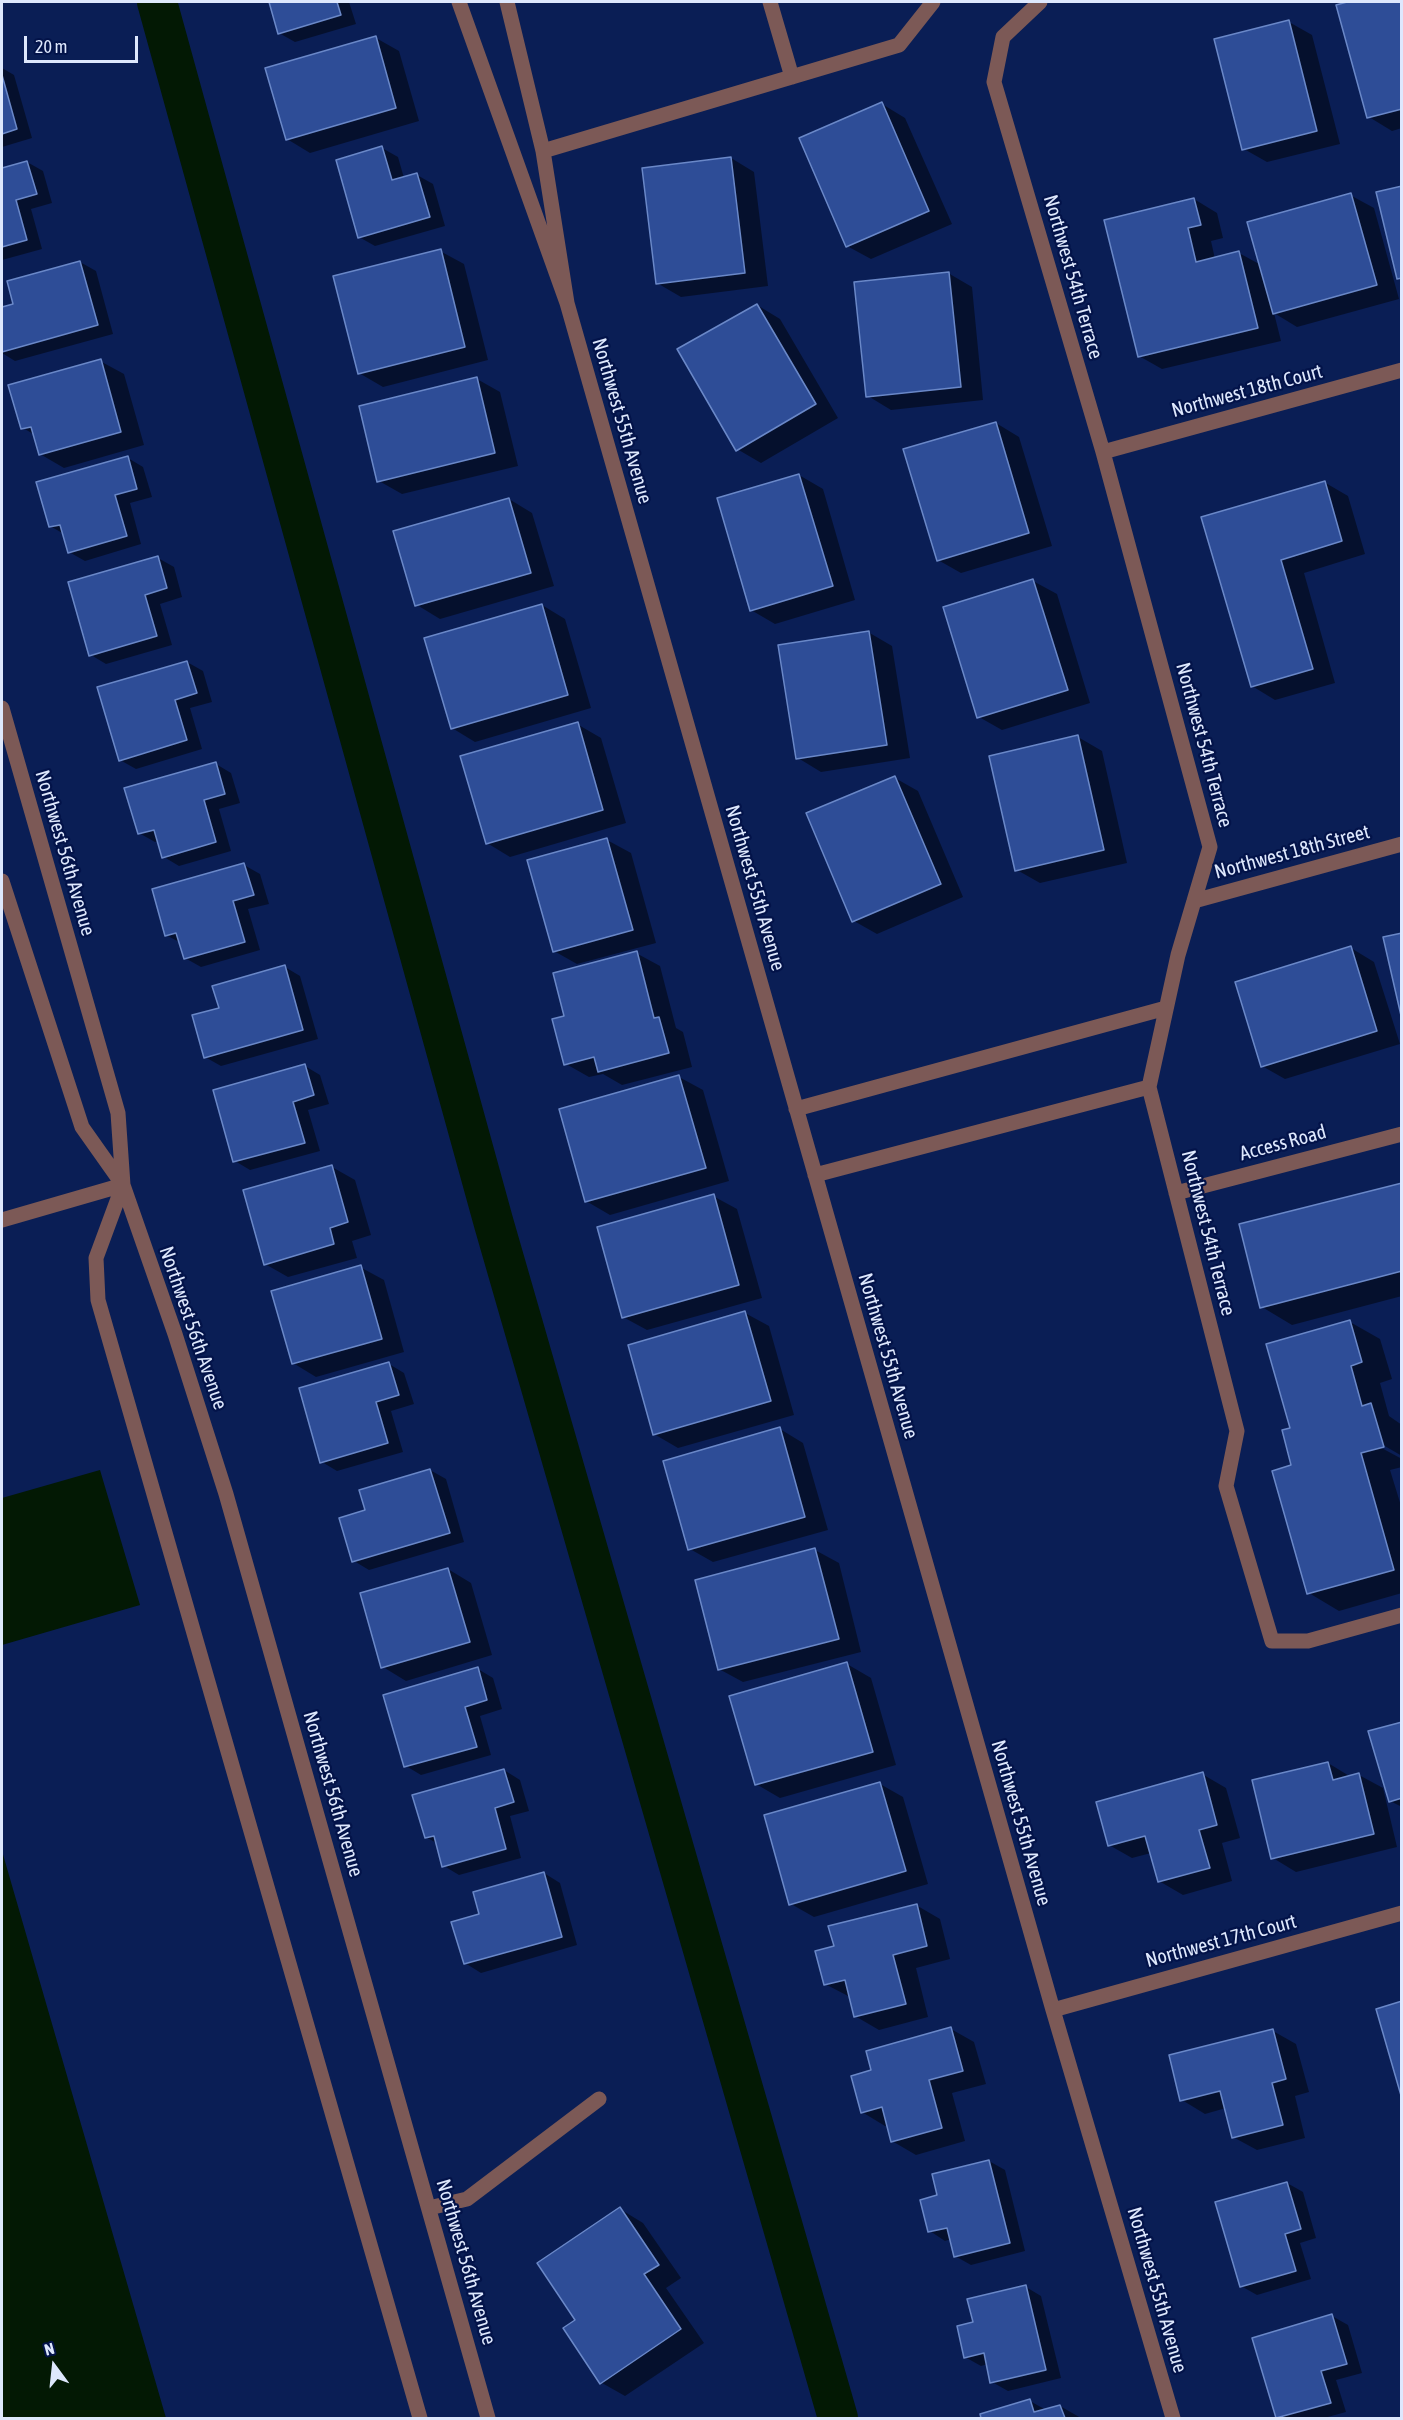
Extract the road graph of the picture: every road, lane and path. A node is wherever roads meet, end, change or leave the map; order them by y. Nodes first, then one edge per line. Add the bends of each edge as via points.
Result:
1 (459, 2) edge
2 (507, 2) edge
3 (770, 2) edge
4 (933, 2) edge
5 (1040, 2) edge
6 (792, 77) junction
7 (543, 151) junction
8 (567, 303) junction
9 (1401, 370) edge
10 (1102, 452) junction
11 (2, 708) edge
12 (1401, 844) edge
13 (2, 881) edge
14 (1194, 901) junction
15 (1166, 1008) junction
16 (1149, 1087) junction
17 (796, 1109) junction
18 (1401, 1134) edge
19 (815, 1175) junction
20 (123, 1185) junction
21 (1176, 1192) junction
22 (2, 1220) edge
23 (1401, 1615) edge
24 (1401, 1913) edge
25 (1053, 2010) junction
26 (599, 2099) dead end
27 (429, 2208) junction
28 (420, 2418) edge
29 (488, 2418) edge
30 (1173, 2418) edge

1 - 8 street, Northwest 55th Avenue
2 - 7 street, Northwest 55th Avenue
3 - 6 street
4 - 6 street via 899,45
5 - 10 street, Northwest 54th Terrace via 1003,37 994,82
6 - 7 street
7 - 8 street, Northwest 55th Avenue
8 - 17 street, Northwest 55th Avenue
9 - 10 street, Northwest 18th Court
10 - 14 street, Northwest 54th Terrace via 1210,847
11 - 20 street, Northwest 56th Avenue via 118,1113
12 - 14 street, Northwest 18th Street
13 - 20 street, Northwest 56th Avenue via 82,1127
14 - 15 street, Northwest 54th Terrace
15 - 16 street, Northwest 54th Terrace
15 - 17 street
16 - 19 street
16 - 21 street, Northwest 54th Terrace
17 - 19 street, Northwest 55th Avenue
18 - 21 street, Access Road
19 - 25 street, Northwest 55th Avenue
20 - 22 street
20 - 27 street, Northwest 56th Avenue via 226,1494
20 - 28 street via 96,1258 98,1300
21 - 23 street, Northwest 54th Terrace via 1237,1431 1226,1486 1272,1641 1308,1641
24 - 25 street, Northwest 17th Court
25 - 30 street, Northwest 55th Avenue
26 - 27 street via 467,2199
27 - 29 street, Northwest 56th Avenue

